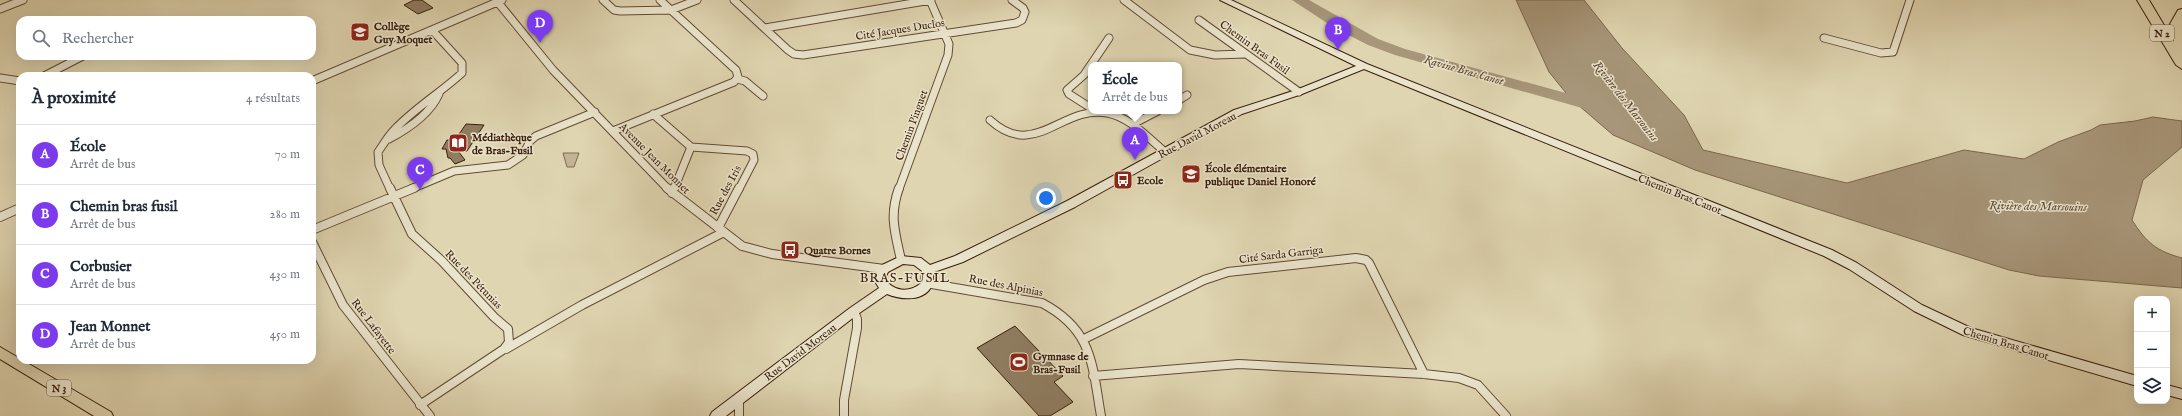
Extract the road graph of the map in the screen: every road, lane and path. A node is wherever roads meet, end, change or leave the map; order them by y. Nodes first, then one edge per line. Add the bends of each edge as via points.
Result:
1 (23, 0) edge
2 (603, 0) edge
3 (660, 0) edge
4 (697, 0) edge
5 (734, 0) edge
6 (931, 0) edge
7 (1012, 0) edge
8 (1126, 0) edge
9 (1224, 0) edge
10 (1910, 0) edge
11 (2143, 0) edge
12 (499, 1) edge
13 (0, 9) edge
14 (671, 10) junction
15 (2182, 12) edge
16 (1199, 20) dead end
17 (765, 28) junction
18 (432, 30) junction
19 (945, 33) junction
20 (1109, 38) dead end
21 (1824, 38) dead end
22 (2182, 50) edge
23 (1245, 54) junction
24 (75, 60) edge
25 (1092, 62) edge
26 (2182, 65) edge
27 (1364, 66) junction
28 (1088, 68) edge
29 (52, 72) edge
30 (0, 78) edge
31 (316, 79) edge
32 (737, 79) junction
33 (16, 80) edge
34 (1299, 92) junction
35 (763, 96) dead end
36 (1187, 96) dead end
37 (1182, 98) edge
38 (1088, 106) edge
39 (594, 112) junction
40 (653, 114) junction
41 (1088, 114) edge
42 (1112, 114) edge
43 (1152, 114) edge
44 (990, 120) dead end
45 (1133, 124) junction
46 (613, 131) junction
47 (691, 147) junction
48 (1166, 152) junction
49 (672, 193) junction
50 (392, 197) junction
51 (16, 210) edge
52 (0, 217) edge
53 (316, 228) edge
54 (721, 230) junction
55 (316, 250) edge
56 (901, 260) junction
57 (884, 269) junction
58 (928, 270) junction
59 (926, 283) junction
60 (885, 290) junction
61 (854, 311) junction
62 (1084, 338) junction
63 (504, 349) junction
64 (0, 352) edge
65 (6, 358) edge
66 (16, 364) edge
67 (16, 364) edge
68 (1424, 374) junction
69 (1093, 376) junction
70 (2134, 380) edge
71 (2170, 391) edge
72 (2182, 394) edge
73 (739, 398) junction
74 (420, 405) junction
75 (106, 416) edge
76 (430, 416) edge
77 (716, 416) edge
78 (739, 416) edge
79 (844, 416) edge
80 (1101, 416) edge
81 (1506, 416) edge

1 - 13 street
2 - 14 street via 614,10
3 - 14 street
4 - 14 street
5 - 17 street, Cité Jacques Duclos
6 - 17 street, Cité Jacques Duclos
6 - 19 street, Chemin Pinguet
7 - 19 street, Cité Jacques Duclos via 1025,12 1022,20 1016,23
8 - 23 street via 1190,50 1215,55
9 - 27 street, Chemin Bras Canot
10 - 21 street via 1893,52 1881,53
11 - 26 highway, N 2
12 - 18 street
12 - 39 street, Avenue Jean Monnet via 553,70
14 - 32 street via 736,70
15 - 22 highway via 2176,24
16 - 23 street, Chemin Bras Fusil
17 - 19 street, Cité Jacques Duclos via 788,50 803,55
18 - 31 street
18 - 50 street, Rue des Pétunias via 464,68 458,78 439,94 435,102 402,133 389,139 380,148 377,156 379,165
19 - 56 street, Chemin Pinguet via 949,44 948,55 893,204 892,221
20 - 25 street
23 - 34 street, Chemin Bras Fusil
24 - 29 street
27 - 34 street, Rue David Moreau
27 - 70 street, Chemin Bras Canot via 1828,253 1918,308 1967,332
28 - 38 street via 1067,90
30 - 33 street
32 - 35 street via 744,81
32 - 40 street
34 - 48 street, Rue David Moreau via 1238,112
36 - 37 street
39 - 46 street, Avenue Jean Monnet
39 - 50 street via 536,136 530,141 523,156 508,165 454,171
40 - 46 street
40 - 47 street
41 - 44 street via 1032,135 1021,136 1010,134
42 - 45 street
43 - 45 street
45 - 48 street
46 - 49 street, Avenue Jean Monnet
47 - 49 street
47 - 54 street, Rue des Iris via 753,154 754,157
48 - 58 street, Rue David Moreau via 1064,208 959,259
49 - 54 street, Avenue Jean Monnet
50 - 53 street
50 - 63 street, Rue des Pétunias via 412,234 508,329 509,342
51 - 52 street
54 - 57 street, Avenue Jean Monnet via 742,246 754,251 832,264
54 - 63 street
55 - 74 street, Rue Lafayette via 343,305
56 - 57 street
56 - 58 street via 917,261
57 - 60 street via 880,283
58 - 59 street via 929,278
59 - 60 street via 920,290 909,294 892,294
59 - 62 street, Rue des Alpinias via 1042,303 1067,318
60 - 61 street, Rue David Moreau
61 - 73 street, Rue David Moreau
61 - 79 street via 857,319 844,400
62 - 68 street, Cité Sarda Garriga via 1204,280 1228,272 1360,258 1369,263
62 - 69 street, Rue des Alpinias
63 - 74 street
64 - 65 main road, N 3
65 - 66 main road, N 3
67 - 75 main road, N 3
68 - 69 street via 1239,364
68 - 81 street via 1459,378 1478,385
69 - 80 street, Rue des Alpinias
71 - 72 street
73 - 77 street, Rue David Moreau
73 - 78 street
74 - 76 street, Rue Lafayette

